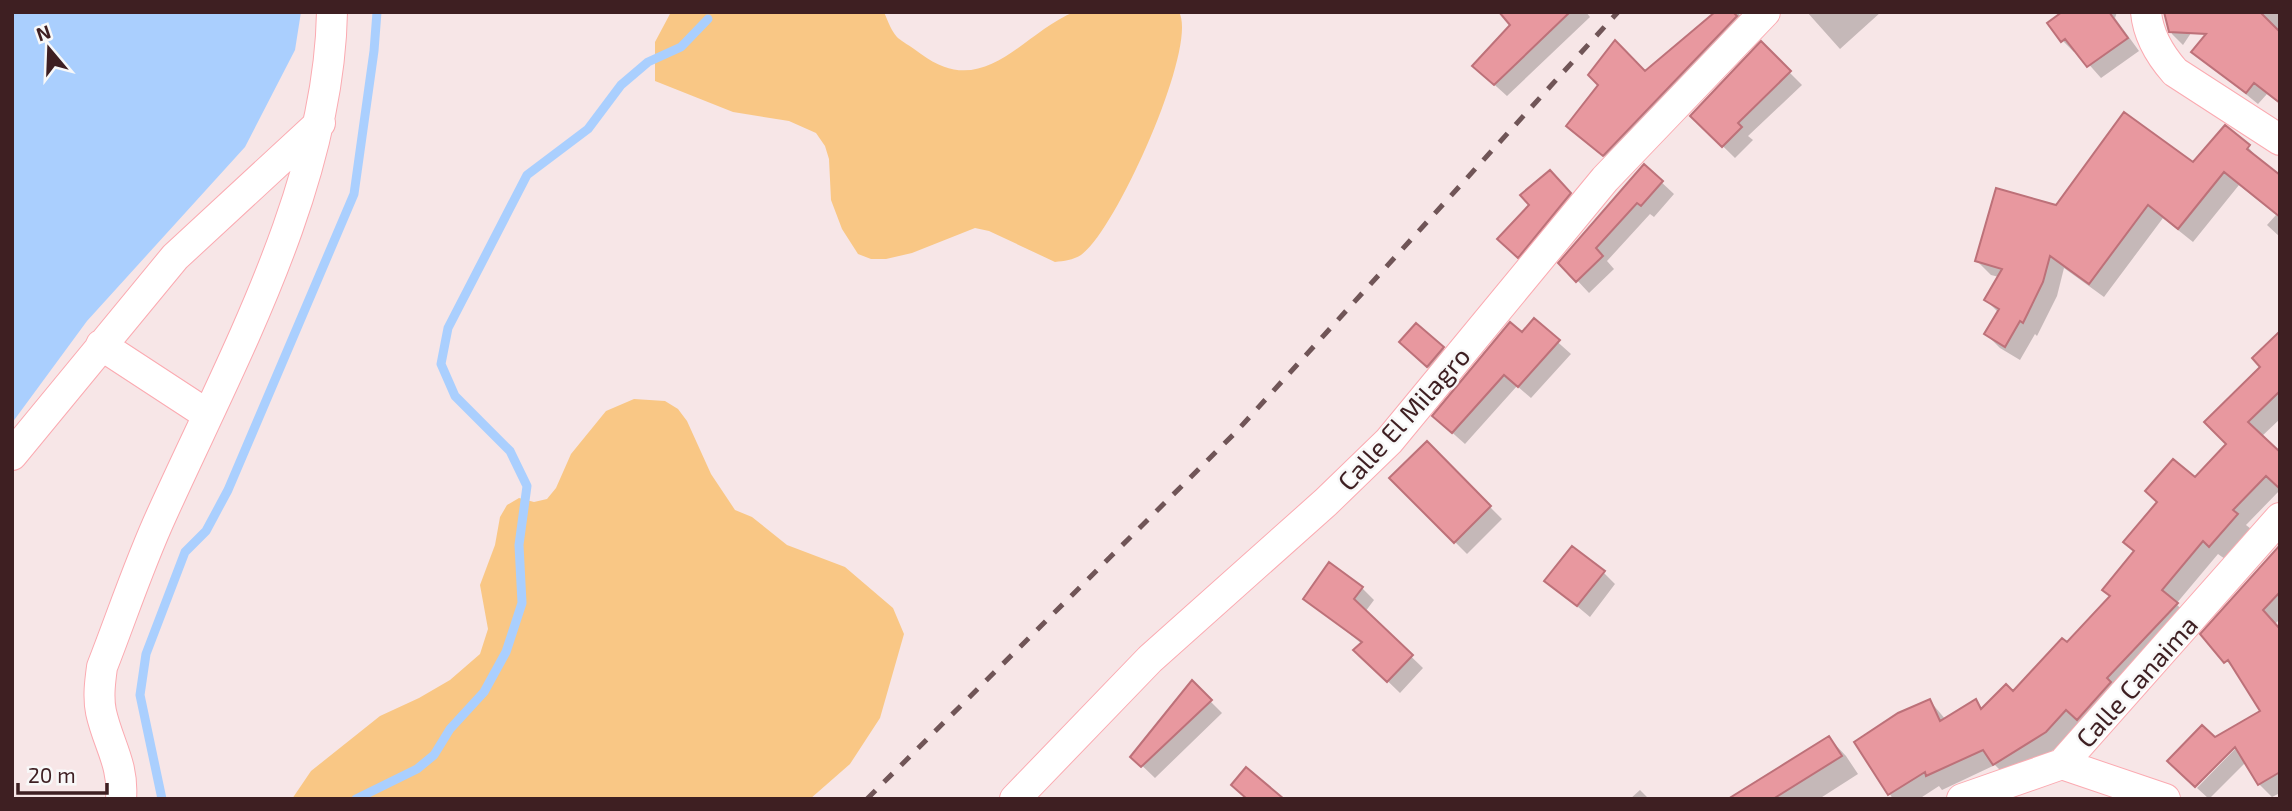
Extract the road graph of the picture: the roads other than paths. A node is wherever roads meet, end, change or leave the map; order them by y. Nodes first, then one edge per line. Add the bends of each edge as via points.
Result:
1 (332, 12) edge
2 (1765, 12) edge
3 (2150, 26) edge
4 (321, 123) junction
5 (2280, 140) edge
6 (101, 345) junction
7 (208, 415) junction
8 (12, 455) edge
9 (2280, 518) edge
10 (2062, 764) junction
11 (121, 799) edge
12 (1016, 799) edge
13 (1962, 799) edge
14 (2165, 799) edge

1 - 4 street
2 - 12 street, Calle El Milagro via 1605,178 1389,441 1159,650
3 - 5 street via 2162,58 2175,72
4 - 6 street via 175,257
4 - 7 street via 296,201
6 - 7 street
6 - 8 street
7 - 11 street via 160,517 103,667 101,713 123,777
9 - 10 street, Calle Canaima
10 - 13 street, Calle Canaima
10 - 14 street

